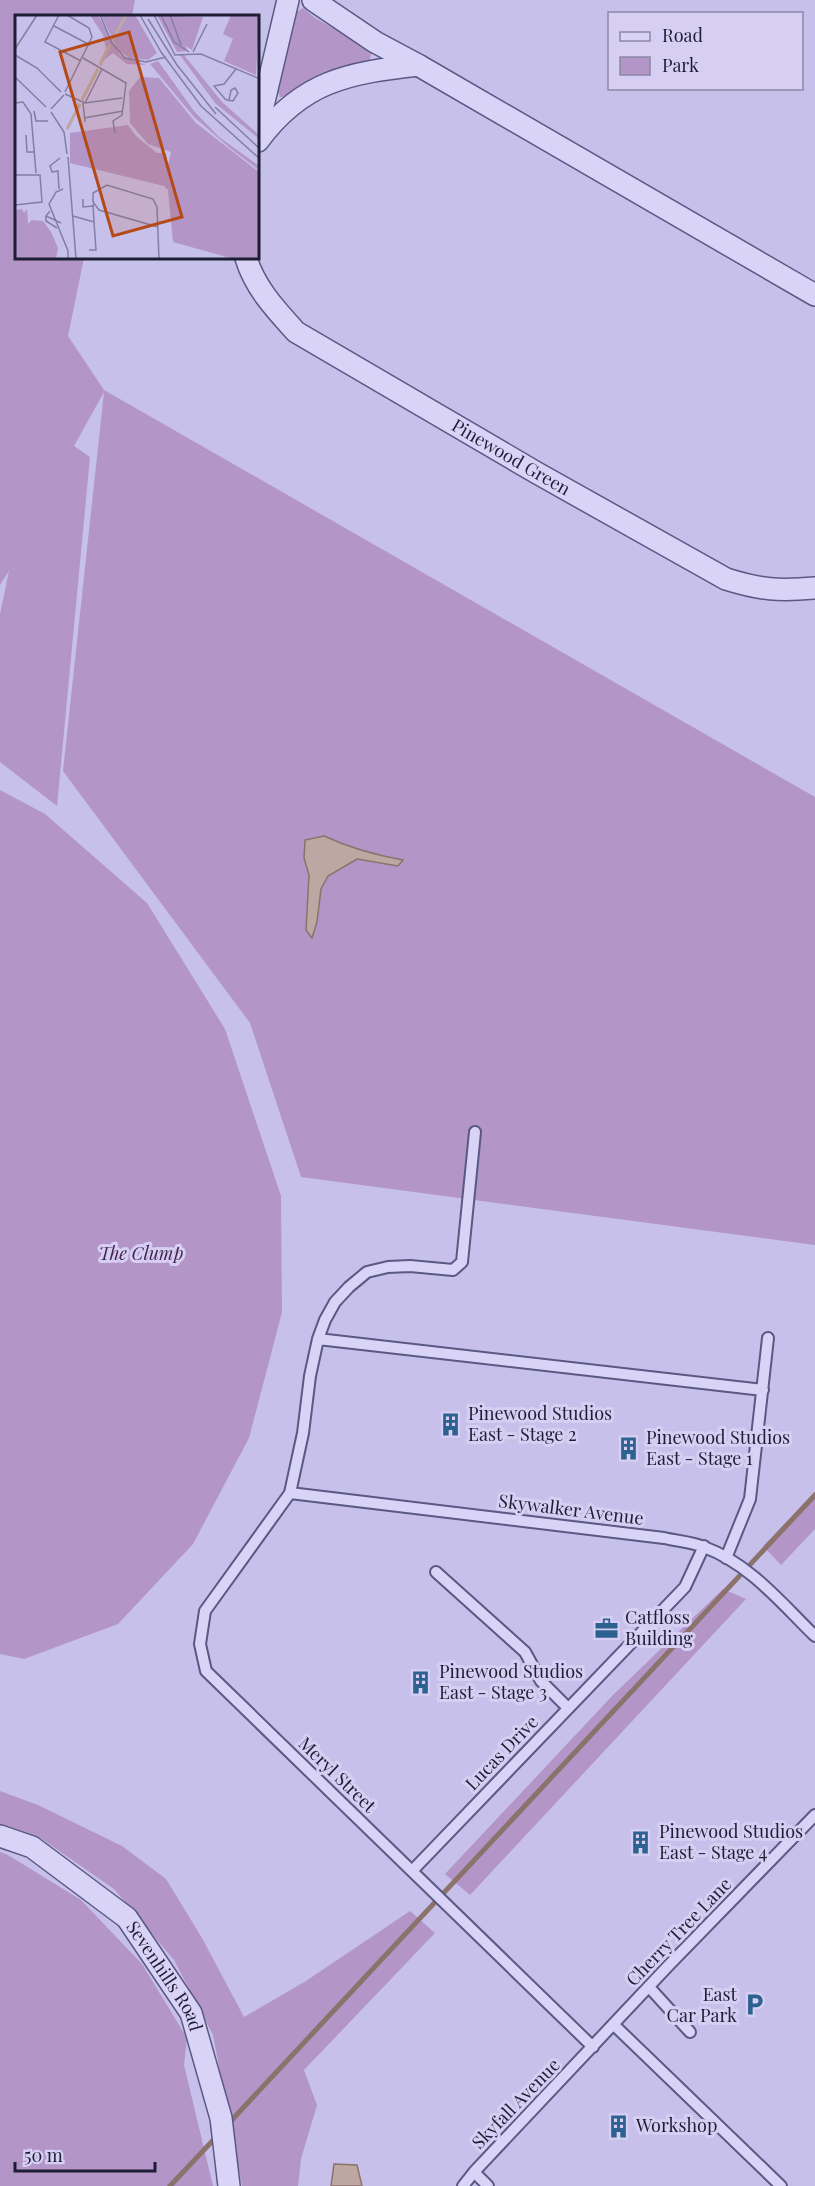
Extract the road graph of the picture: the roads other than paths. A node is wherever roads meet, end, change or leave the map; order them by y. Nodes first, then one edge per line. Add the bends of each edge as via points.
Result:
1 (288, 0) edge
2 (313, 0) edge
3 (418, 65) junction
4 (260, 119) edge
5 (260, 138) edge
6 (247, 260) edge
7 (815, 295) edge
8 (815, 588) edge
9 (475, 1132) dead end
10 (768, 1338) dead end
11 (318, 1339) junction
12 (763, 1390) junction
13 (290, 1493) junction
14 (704, 1546) junction
15 (726, 1558) junction
16 (436, 1572) dead end
17 (815, 1636) edge
18 (568, 1708) junction
19 (815, 1815) edge
20 (0, 1836) edge
21 (412, 1871) junction
22 (649, 1987) junction
23 (614, 2025) junction
24 (690, 2032) dead end
25 (593, 2047) junction
26 (474, 2172) junction
27 (229, 2186) edge
28 (463, 2186) edge
29 (488, 2186) edge
30 (781, 2186) edge

1 - 4 street
2 - 3 street via 375,42
3 - 5 street via 337,79 289,107
3 - 7 street
6 - 8 street, Pinewood Green via 258,286 296,332 537,473 726,579 752,588 779,591
9 - 11 lane via 462,1262 453,1270 410,1266 367,1272 335,1302
10 - 12 lane
11 - 12 lane
11 - 13 lane
12 - 15 lane via 750,1499
13 - 14 lane, Skywalker Avenue
13 - 21 lane, Meryl Street via 205,1611 200,1644 206,1671
14 - 15 lane, Skywalker Avenue
14 - 18 lane, Lucas Drive via 685,1587
15 - 17 lane, Skywalker Avenue via 755,1577
16 - 18 lane via 525,1652 541,1681
18 - 21 lane, Lucas Drive
19 - 22 lane, Cherry Tree Lane
20 - 27 street, Sevenhills Road via 32,1847 127,1918 191,2013 221,2118
21 - 25 lane, Meryl Street
22 - 23 lane, Cherry Tree Lane
22 - 24 lane
23 - 25 lane, Cherry Tree Lane
23 - 30 lane
25 - 26 lane, Skyfall Avenue
26 - 28 lane, Skyfall Avenue
26 - 29 lane

